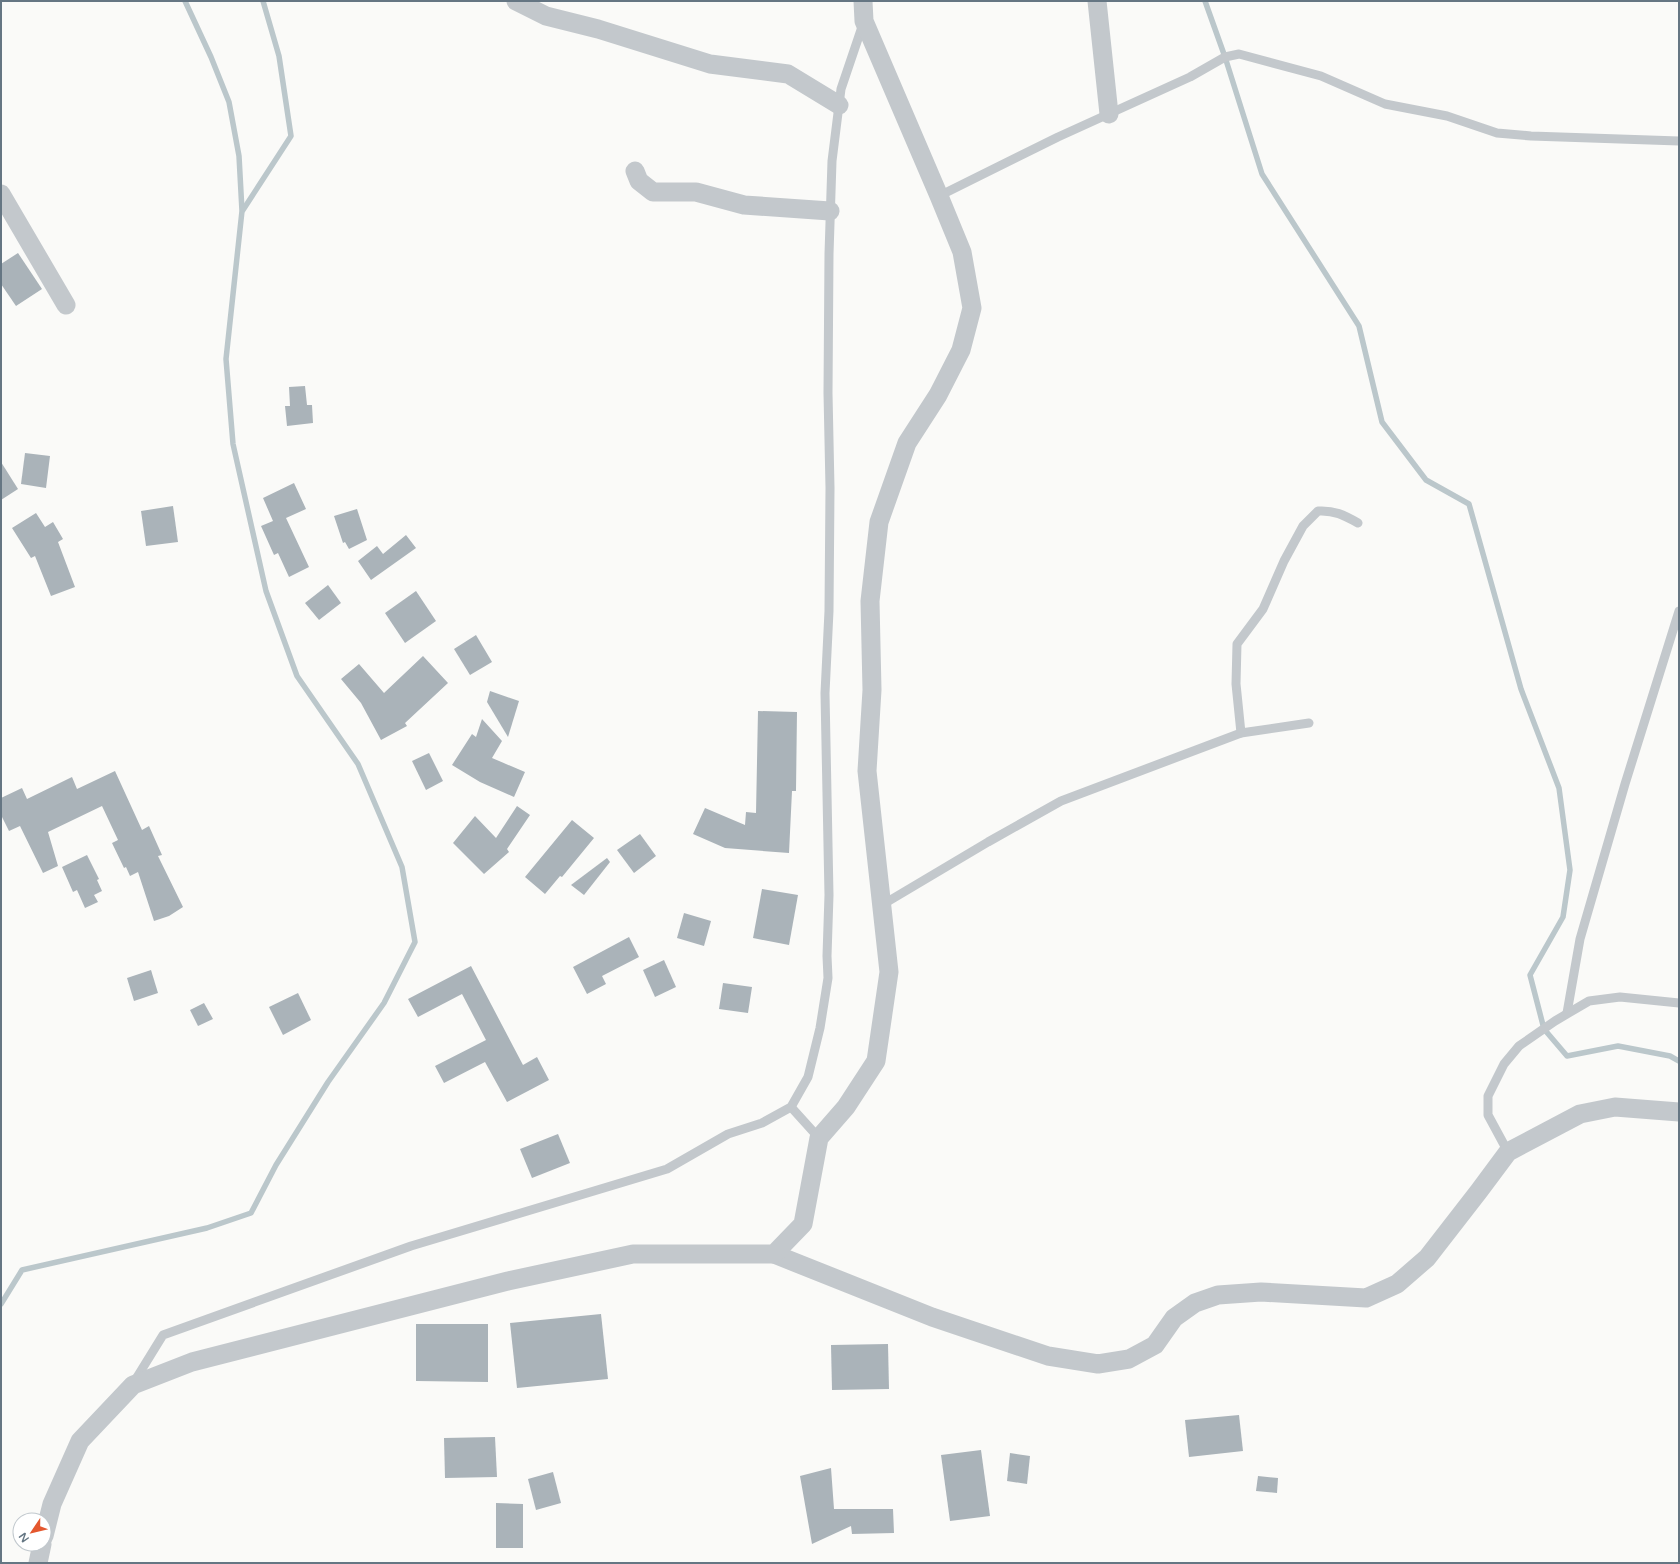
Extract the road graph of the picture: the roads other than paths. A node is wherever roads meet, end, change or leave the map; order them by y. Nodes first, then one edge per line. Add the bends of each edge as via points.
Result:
1 (516, 1) edge
2 (863, 1) edge
3 (1097, 1) edge
4 (864, 21) junction
5 (839, 105) junction
6 (1109, 114) junction
7 (1679, 142) edge
8 (635, 171) dead end
9 (1, 194) edge
10 (939, 196) junction
11 (830, 211) junction
12 (66, 305) dead end
13 (1358, 523) dead end
14 (1679, 611) edge
15 (1309, 723) dead end
16 (1241, 733) junction
17 (882, 905) junction
18 (1679, 1003) edge
19 (1567, 1013) junction
20 (791, 1107) junction
21 (1679, 1112) edge
22 (818, 1138) junction
23 (1508, 1152) junction
24 (774, 1254) junction
25 (133, 1385) junction
26 (50, 1512) edge
27 (40, 1552) edge
28 (38, 1563) edge

1 - 5 street via 546,16 598,29 710,64 788,74
2 - 4 street
3 - 6 street
4 - 5 lane via 841,89
4 - 10 street
5 - 11 lane via 832,161
6 - 7 lane via 1190,77 1225,56 1239,54 1321,76 1385,104 1447,116 1497,133
6 - 10 lane
8 - 11 street via 639,181 653,192 696,192 744,205
9 - 12 street
10 - 17 street via 962,252 972,308 960,350 938,395 907,443 879,522 870,601 872,690 867,771
11 - 20 lane via 829,604 825,693 828,978 820,1028 808,1077
13 - 16 lane via 1336,512 1318,511 1303,526 1262,609 1237,644 1236,684
14 - 19 lane via 1580,939
15 - 16 lane
16 - 17 lane via 1061,801
17 - 22 street via 889,972 876,1061 846,1107
18 - 19 lane via 1620,997 1589,1000
19 - 23 lane via 1518,1046 1504,1064 1488,1096 1488,1115
20 - 22 lane
20 - 25 lane via 762,1123 728,1134 667,1169 411,1246 163,1335
21 - 23 street via 1615,1107 1580,1114
22 - 24 street via 803,1224
23 - 24 street via 1427,1258 1397,1284 1366,1298 1261,1292 1218,1295 1195,1303 1174,1318 1155,1345 1129,1359 1098,1364 1048,1356 932,1317
24 - 25 street via 633,1254 508,1281 192,1362
25 - 26 street via 80,1441
27 - 28 street

